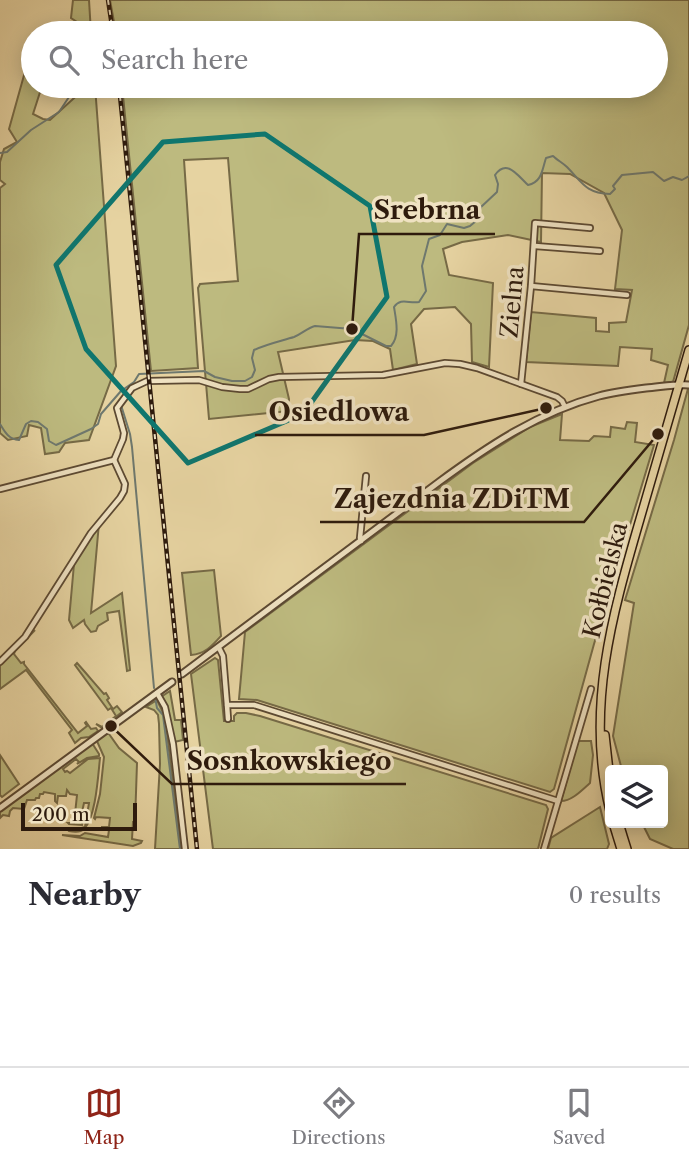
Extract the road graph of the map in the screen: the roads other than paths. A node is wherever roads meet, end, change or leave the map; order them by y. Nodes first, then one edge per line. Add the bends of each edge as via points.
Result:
1 (590, 228) dead end
2 (534, 246) junction
3 (600, 251) dead end
4 (531, 286) junction
5 (627, 295) dead end
6 (689, 350) edge
7 (521, 384) junction
8 (679, 385) junction
9 (689, 385) edge
10 (565, 407) junction
11 (114, 460) junction
12 (366, 476) dead end
13 (0, 489) edge
14 (361, 541) junction
15 (219, 648) junction
16 (0, 662) edge
17 (182, 674) dead end
18 (172, 682) dead end
19 (591, 689) dead end
20 (156, 692) junction
21 (602, 700) junction
22 (227, 705) junction
23 (228, 719) dead end
24 (608, 765) edge
25 (605, 779) edge
26 (558, 801) junction
27 (1, 804) edge
28 (615, 828) edge
29 (621, 828) edge
30 (185, 849) edge
31 (544, 849) edge
32 (621, 849) edge
33 (627, 849) edge

1 - 2 street, Zielna via 535,223
2 - 3 street
2 - 4 street, Zielna
4 - 5 street
4 - 7 street, Zielna
6 - 8 main road, Kołbielska
7 - 10 street via 558,398
7 - 11 street via 477,368 445,363 383,375 279,377 240,389 199,380 144,381 132,388 117,408 124,439
8 - 9 street
8 - 10 street via 608,394
8 - 21 main road, Kołbielska via 613,615
10 - 14 street via 517,429 475,456
11 - 13 street
11 - 16 street via 124,491 91,533 25,637
12 - 14 street
14 - 15 street
15 - 17 street
15 - 22 street
18 - 20 street
19 - 26 street
20 - 27 street
20 - 30 street via 171,732
21 - 24 main road
21 - 25 main road
22 - 23 street
22 - 26 street via 254,705
26 - 31 street
28 - 32 main road
29 - 33 main road

